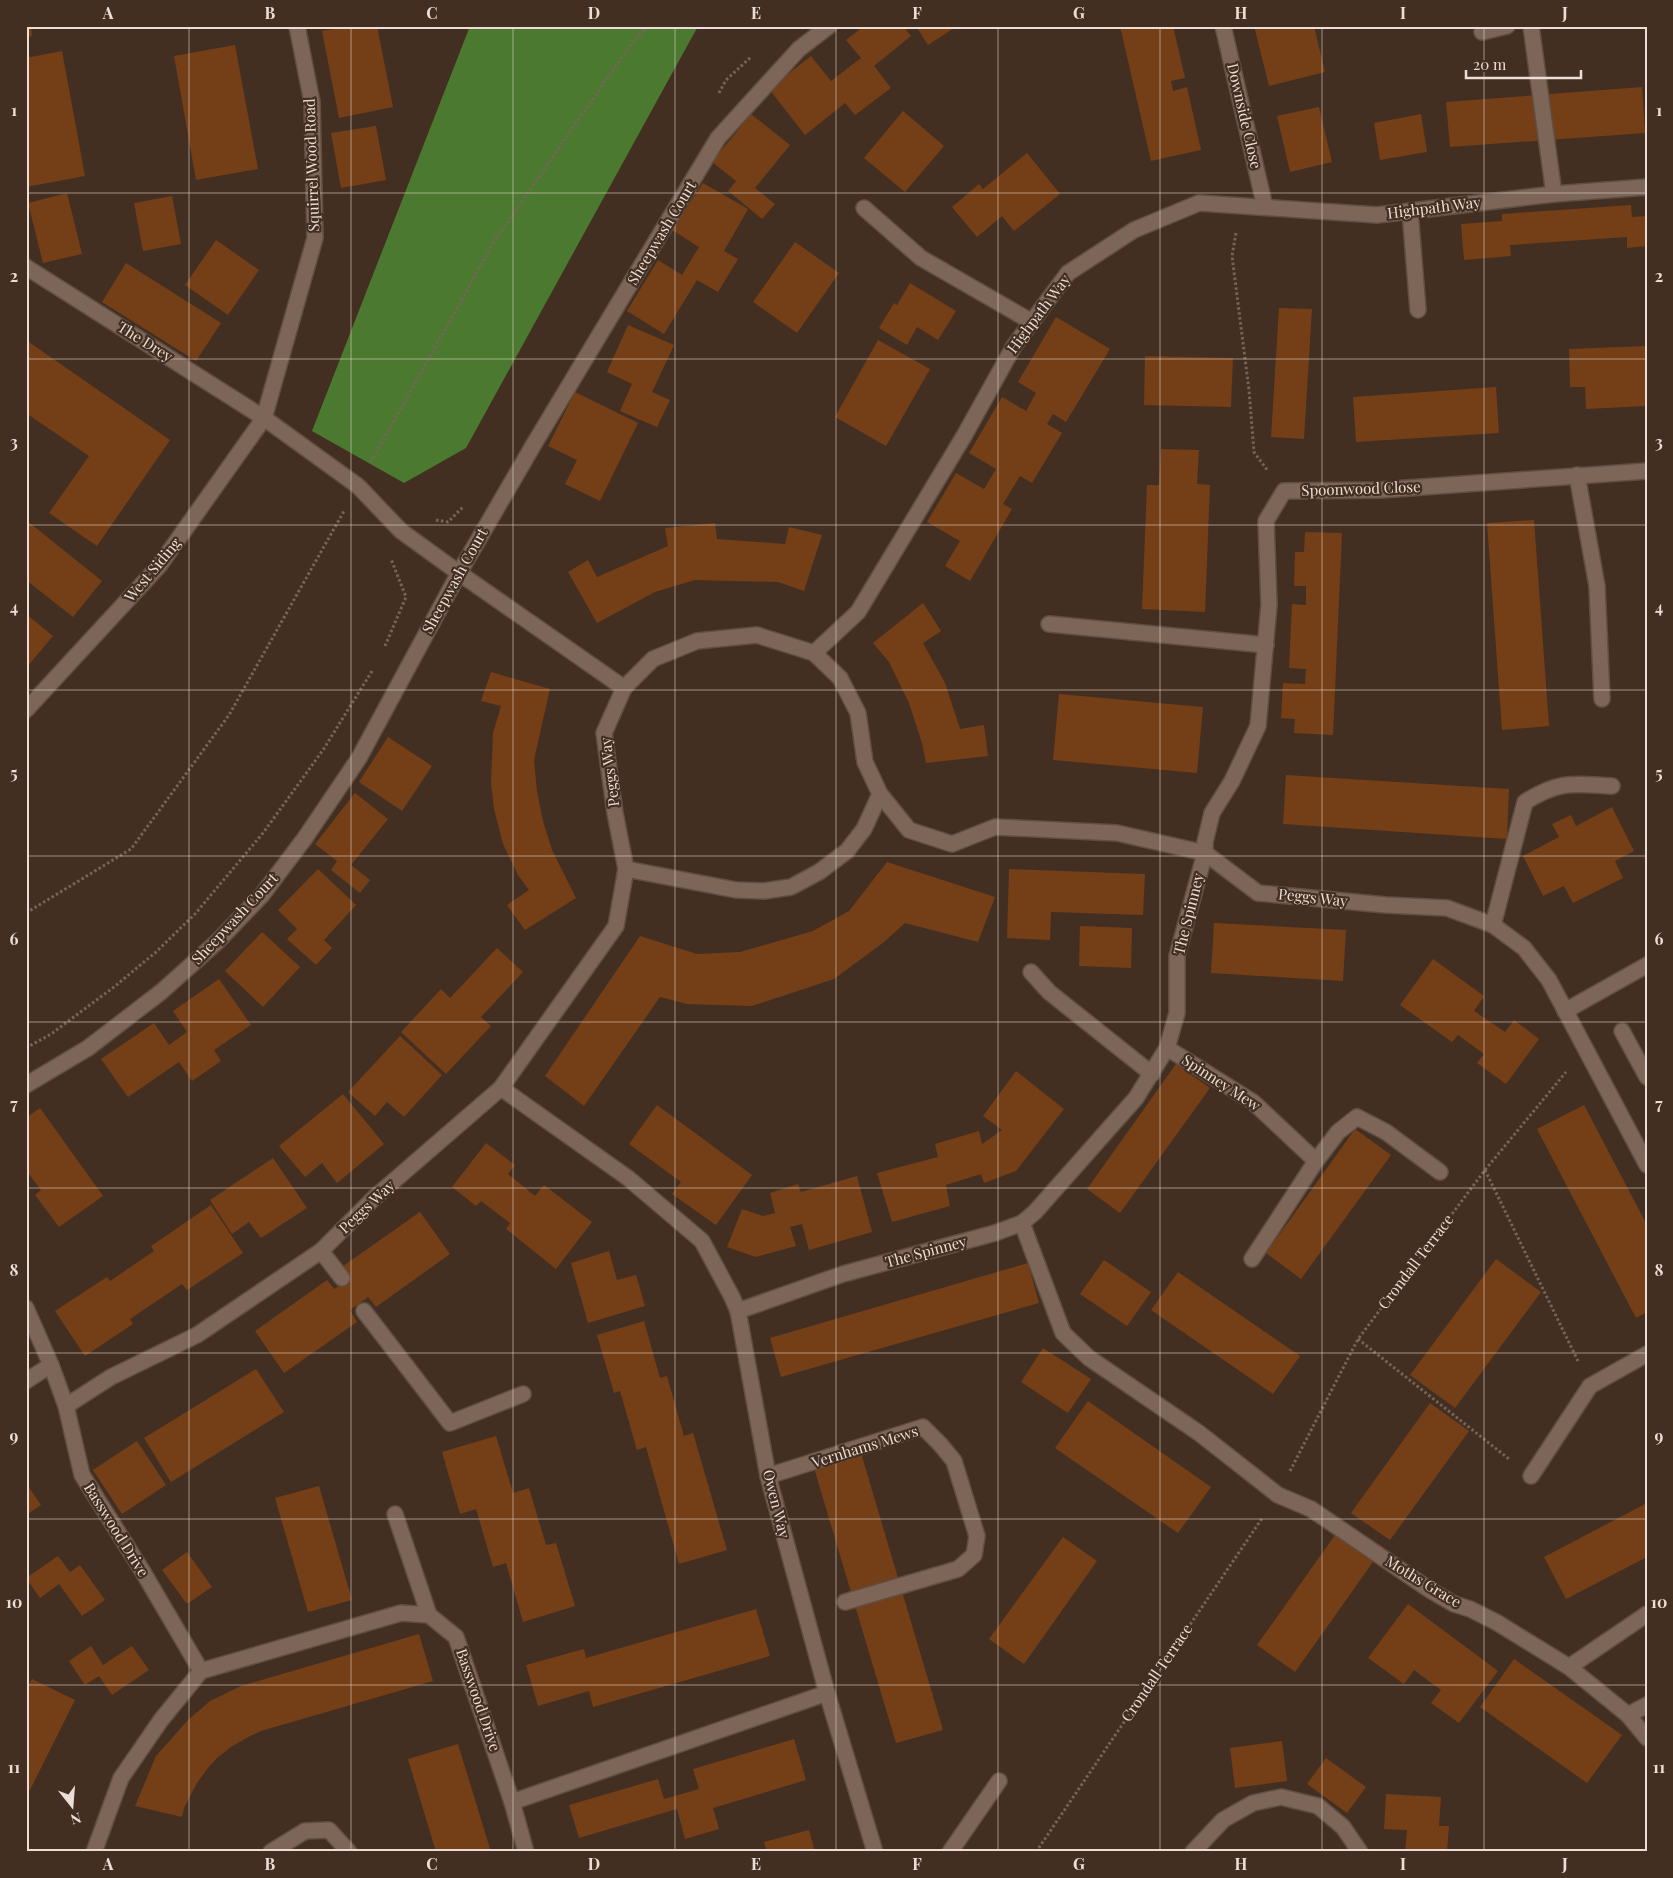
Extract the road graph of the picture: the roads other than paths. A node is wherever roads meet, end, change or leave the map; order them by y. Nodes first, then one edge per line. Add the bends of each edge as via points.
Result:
1 (297, 26) edge
2 (829, 26) edge
3 (1223, 26) edge
4 (1507, 26) edge
5 (1531, 26) edge
6 (1482, 32) dead end
7 (1647, 187) edge
8 (1554, 194) junction
9 (1266, 207) junction
10 (864, 208) dead end
11 (1410, 211) junction
12 (26, 267) edge
13 (1418, 310) dead end
14 (1032, 322) junction
15 (264, 418) junction
16 (1647, 471) edge
17 (1577, 475) junction
18 (459, 573) junction
19 (1049, 624) dead end
20 (1266, 645) junction
21 (814, 653) junction
22 (624, 688) junction
23 (1602, 699) dead end
24 (26, 710) edge
25 (1612, 786) dead end
26 (880, 794) junction
27 (1205, 852) junction
28 (626, 869) junction
29 (1493, 925) junction
30 (1647, 965) edge
31 (1031, 972) dead end
32 (1565, 1011) junction
33 (1622, 1031) dead end
34 (1167, 1048) junction
35 (1152, 1074) junction
36 (1647, 1077) edge
37 (26, 1085) edge
38 (501, 1088) junction
39 (1316, 1161) junction
40 (1647, 1165) edge
41 (1440, 1172) dead end
42 (1022, 1223) junction
43 (321, 1251) junction
44 (1252, 1259) dead end
45 (342, 1278) dead end
46 (26, 1308) edge
47 (364, 1311) dead end
48 (738, 1311) junction
49 (1647, 1354) edge
50 (51, 1365) junction
51 (26, 1382) edge
52 (523, 1394) dead end
53 (66, 1406) junction
54 (768, 1476) junction
55 (1531, 1476) road end
56 (396, 1514) dead end
57 (845, 1602) dead end
58 (1647, 1614) edge
59 (429, 1615) junction
60 (1569, 1667) junction
61 (201, 1671) junction
62 (827, 1693) junction
63 (1647, 1705) edge
64 (1628, 1714) junction
65 (1647, 1738) edge
66 (999, 1781) dead end
67 (512, 1802) junction
68 (94, 1852) edge
69 (271, 1852) edge
70 (349, 1852) edge
71 (526, 1852) edge
72 (875, 1852) edge
73 (950, 1852) edge
74 (1193, 1852) edge
75 (1360, 1852) edge

1 - 15 street, Squirrel Wood Road via 312,102 315,238
2 - 18 street, Sheepwash Court via 799,50 718,138
3 - 9 street, Downside Close
4 - 6 street
5 - 8 street
7 - 8 street, Highpath Way
8 - 11 street, Highpath Way
9 - 11 street, Highpath Way via 1377,215
9 - 14 street, Highpath Way via 1199,203 1134,230 1068,273
10 - 14 street via 921,258
11 - 13 street
12 - 15 street, The Drey
14 - 21 street, Highpath Way via 1014,346 858,612
15 - 18 street, The Drey via 358,486 401,530
15 - 24 street, West Siding via 159,566
16 - 17 street, Spoonwood Close
17 - 20 street, Spoonwood Close via 1380,490 1284,491 1266,521 1269,605
17 - 23 street via 1597,586
18 - 22 street, The Drey
18 - 37 street, Sheepwash Court via 359,758 262,895 218,941 161,992 88,1048
19 - 20 street
20 - 27 street, Spoonwood Close via 1258,726 1232,781 1212,813
21 - 22 street, Peggs Way via 757,634 697,641 654,659
21 - 26 street, Peggs Way via 840,678 858,713 865,762
22 - 28 street, Peggs Way via 604,733
25 - 29 street via 1567,783 1543,790 1525,802
26 - 27 street, Peggs Way via 909,830 952,844 995,827 1117,833
26 - 28 street via 864,829 846,851 819,872 791,887 764,891 736,890
27 - 29 street, Peggs Way via 1258,892 1447,908
27 - 34 street, The Spinney via 1177,956 1177,1013
28 - 38 street, Peggs Way via 616,926
29 - 32 street, Peggs Way via 1524,948 1549,980
30 - 32 street
31 - 35 street via 1049,992
32 - 40 street, Peggs Way
33 - 36 street
34 - 35 street, The Spinney
34 - 39 street, Spinney Mew via 1254,1102
35 - 42 street, The Spinney via 1136,1098
38 - 43 street, Peggs Way via 374,1198
38 - 48 street via 628,1178 702,1241
39 - 41 street via 1338,1132 1357,1117 1386,1132
39 - 44 street
42 - 48 street, The Spinney via 843,1274
42 - 60 street, Moths Grace via 1063,1333 1089,1358 1199,1433 1278,1495 1311,1509 1430,1590 1496,1622
43 - 45 street
43 - 53 street, Peggs Way via 197,1335 111,1377
46 - 50 street
47 - 52 street via 450,1423
48 - 54 street, Owen Way
49 - 55 street via 1590,1386
50 - 51 street
50 - 53 street
53 - 61 street, Basswood Drive via 82,1475
54 - 57 street, Vernhams Mews via 923,1427 954,1461 977,1536 974,1555 958,1569
54 - 62 street, Owen Way
56 - 59 street
58 - 60 street
59 - 61 street via 401,1613
59 - 67 street, Basswood Drive via 456,1637
60 - 64 street, Moths Grace
61 - 68 street via 161,1720 121,1778
62 - 67 street
62 - 72 street, Owen Way
63 - 64 street
64 - 65 street, Moths Grace
66 - 73 street
67 - 71 street, Basswood Drive
69 - 70 street via 305,1831 330,1830
74 - 75 street via 1223,1820 1253,1803 1280,1797 1318,1806 1343,1827

